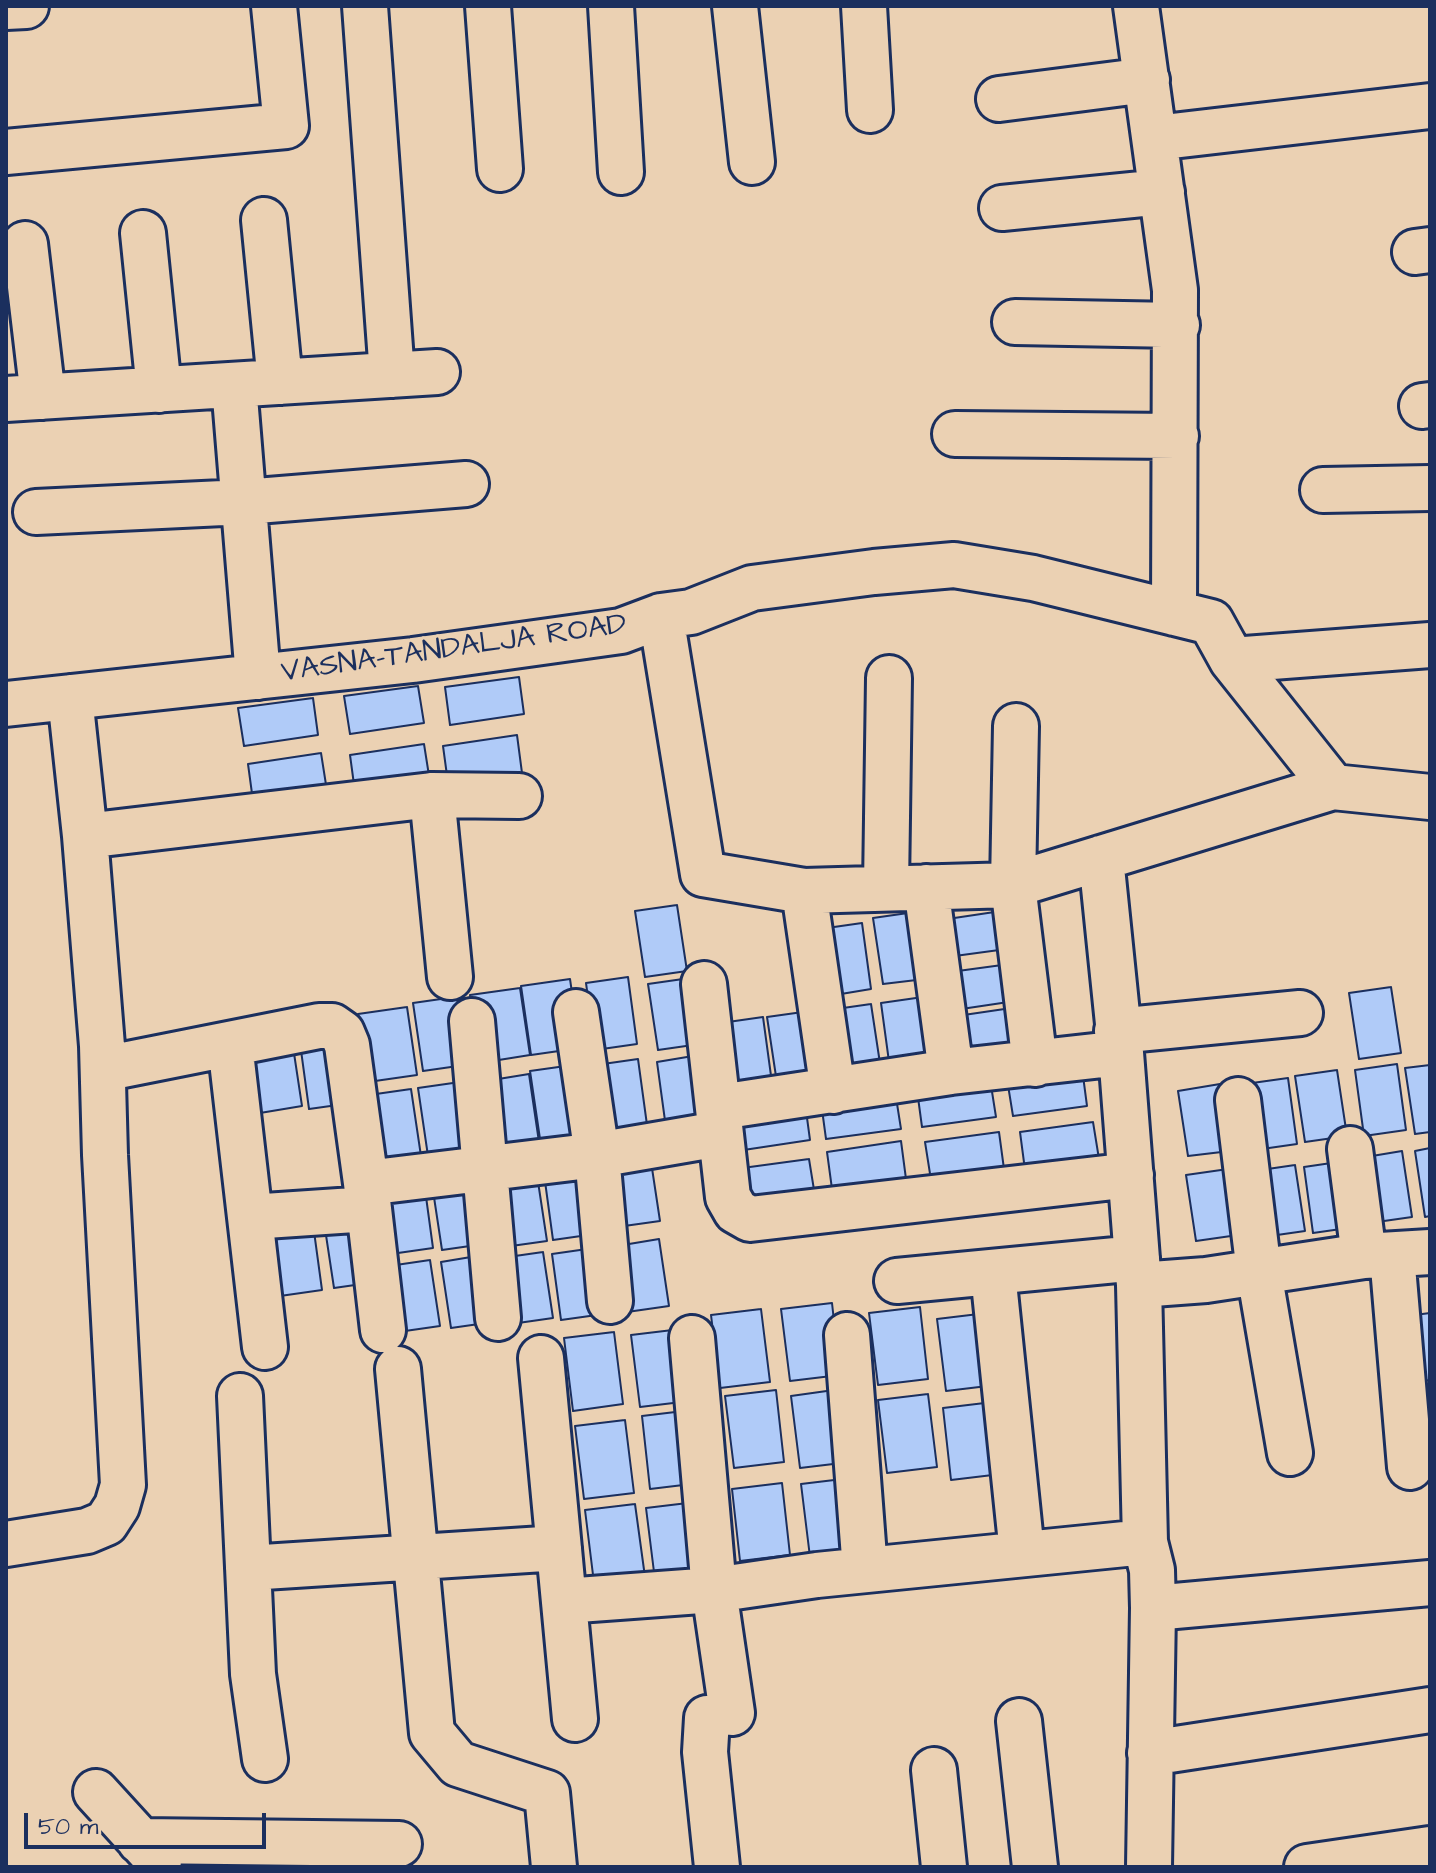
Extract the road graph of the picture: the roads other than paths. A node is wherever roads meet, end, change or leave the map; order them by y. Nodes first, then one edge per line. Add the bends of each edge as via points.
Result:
1 (26, 6) edge
2 (274, 6) edge
3 (365, 6) edge
4 (488, 6) edge
5 (611, 6) edge
6 (735, 6) edge
7 (864, 6) edge
8 (6, 7) edge
9 (1148, 7) edge
10 (1147, 80) junction
11 (999, 99) dead end
12 (1430, 106) edge
13 (870, 110) dead end
14 (1155, 138) junction
15 (6, 152) edge
16 (752, 162) dead end
17 (500, 169) dead end
18 (621, 172) dead end
19 (1162, 192) junction
20 (1002, 208) dead end
21 (264, 220) dead end
22 (143, 233) dead end
23 (25, 244) dead end
24 (1015, 322) dead end
25 (1177, 325) junction
26 (437, 372) dead end
27 (392, 375) junction
28 (280, 382) junction
29 (234, 385) junction
30 (159, 390) junction
31 (25, 398) edge
32 (955, 434) dead end
33 (1176, 436) junction
34 (466, 484) dead end
35 (1430, 488) edge
36 (1323, 490) dead end
37 (244, 502) junction
38 (36, 512) dead end
39 (1174, 613) junction
40 (661, 616) junction
41 (1430, 645) edge
42 (1232, 660) junction
43 (258, 677) junction
44 (889, 678) dead end
45 (70, 697) junction
46 (6, 704) edge
47 (1016, 726) dead end
48 (1333, 787) junction
49 (432, 795) junction
50 (519, 796) dead end
51 (1430, 797) edge
52 (85, 836) junction
53 (1101, 858) junction
54 (1013, 885) junction
55 (906, 887) junction
56 (804, 891) junction
57 (450, 977) dead end
58 (704, 984) dead end
59 (576, 1012) dead end
60 (1300, 1013) dead end
61 (472, 1021) dead end
62 (1119, 1042) junction
63 (230, 1044) junction
64 (1035, 1064) junction
65 (103, 1069) junction
66 (951, 1072) junction
67 (833, 1091) junction
68 (1238, 1100) dead end
69 (720, 1121) junction
70 (1350, 1149) dead end
71 (597, 1155) junction
72 (484, 1169) junction
73 (1131, 1175) junction
74 (368, 1196) junction
75 (250, 1217) junction
76 (1395, 1254) edge
77 (1138, 1272) junction
78 (1259, 1272) junction
79 (993, 1273) junction
80 (897, 1281) dead end
81 (610, 1301) dead end
82 (498, 1318) dead end
83 (847, 1335) dead end
84 (692, 1338) dead end
85 (265, 1347) dead end
86 (541, 1358) dead end
87 (240, 1396) dead end
88 (1290, 1453) dead end
89 (1410, 1467) dead end
90 (1145, 1542) junction
91 (6, 1544) edge
92 (559, 1548) junction
93 (1022, 1553) junction
94 (417, 1557) junction
95 (248, 1568) junction
96 (865, 1570) junction
97 (1430, 1583) edge
98 (714, 1590) junction
99 (564, 1601) junction
100 (1153, 1608) junction
101 (1430, 1710) edge
102 (575, 1719) dead end
103 (1019, 1721) dead end
104 (1150, 1753) junction
105 (265, 1759) dead end
106 (934, 1770) dead end
107 (96, 1792) dead end
108 (399, 1844) dead end
109 (1430, 1849) edge
110 (152, 1854) edge
111 (554, 1867) edge
112 (717, 1867) edge
113 (944, 1867) edge
114 (1035, 1867) edge
115 (1149, 1867) edge
116 (1307, 1867) edge

1 - 8 street
2 - 15 street via 286,126
3 - 27 street
4 - 17 street
5 - 18 street
6 - 16 street
7 - 13 street
9 - 10 street
10 - 11 street
10 - 14 street
12 - 14 street
14 - 19 street
19 - 20 street
19 - 25 street
21 - 28 street
22 - 30 street
23 - 31 street
24 - 25 street
25 - 33 street
26 - 27 street
27 - 28 street
28 - 29 street
29 - 30 street
29 - 37 street
30 - 31 street
32 - 33 street
33 - 39 street
34 - 37 street
35 - 36 street
37 - 38 street
37 - 43 street
39 - 40 street, VASNA-TANDALJA ROAD via 1033,578 954,565 752,588 691,612
39 - 42 street, VASNA-TANDALJA ROAD via 1211,622
40 - 43 street, VASNA-TANDALJA ROAD via 621,631
40 - 56 street via 703,874
41 - 42 street
42 - 48 street, VASNA-TANDALJA ROAD
43 - 45 street, VASNA-TANDALJA ROAD
44 - 55 street
45 - 46 street, VASNA-TANDALJA ROAD
45 - 52 street
47 - 54 street
48 - 51 street
48 - 53 street
49 - 50 street
49 - 52 street
49 - 57 street
52 - 65 street
53 - 54 street
53 - 62 street
54 - 55 street
54 - 64 street
55 - 56 street
55 - 66 street
56 - 67 street
58 - 69 street
59 - 71 street
60 - 62 street
61 - 72 street
62 - 64 street
62 - 73 street
63 - 65 street
63 - 74 street via 319,1026 342,1033
63 - 75 street
64 - 66 street
65 - 91 street via 123,1485 106,1523
66 - 67 street
67 - 69 street
68 - 78 street
69 - 71 street
69 - 73 street via 728,1197 736,1211 750,1219
70 - 76 street
71 - 72 street
71 - 81 street
72 - 74 street
72 - 82 street
73 - 77 street
74 - 75 street
74 - 94 street
75 - 85 street
76 - 78 street
76 - 89 street
77 - 78 street
77 - 79 street
77 - 90 street
78 - 88 street
79 - 80 street
79 - 93 street
83 - 96 street
84 - 98 street
86 - 92 street
87 - 95 street
90 - 93 street
90 - 100 street
92 - 94 street
92 - 99 street
93 - 96 street
94 - 95 street
94 - 111 street via 432,1733 458,1764 547,1793
95 - 105 street via 253,1674
96 - 98 street
97 - 100 street
98 - 99 street
98 - 112 street via 719,1716 705,1752
99 - 102 street
100 - 104 street
101 - 104 street
103 - 114 street
104 - 115 street
106 - 113 street
107 - 110 street
108 - 110 street
109 - 116 street

